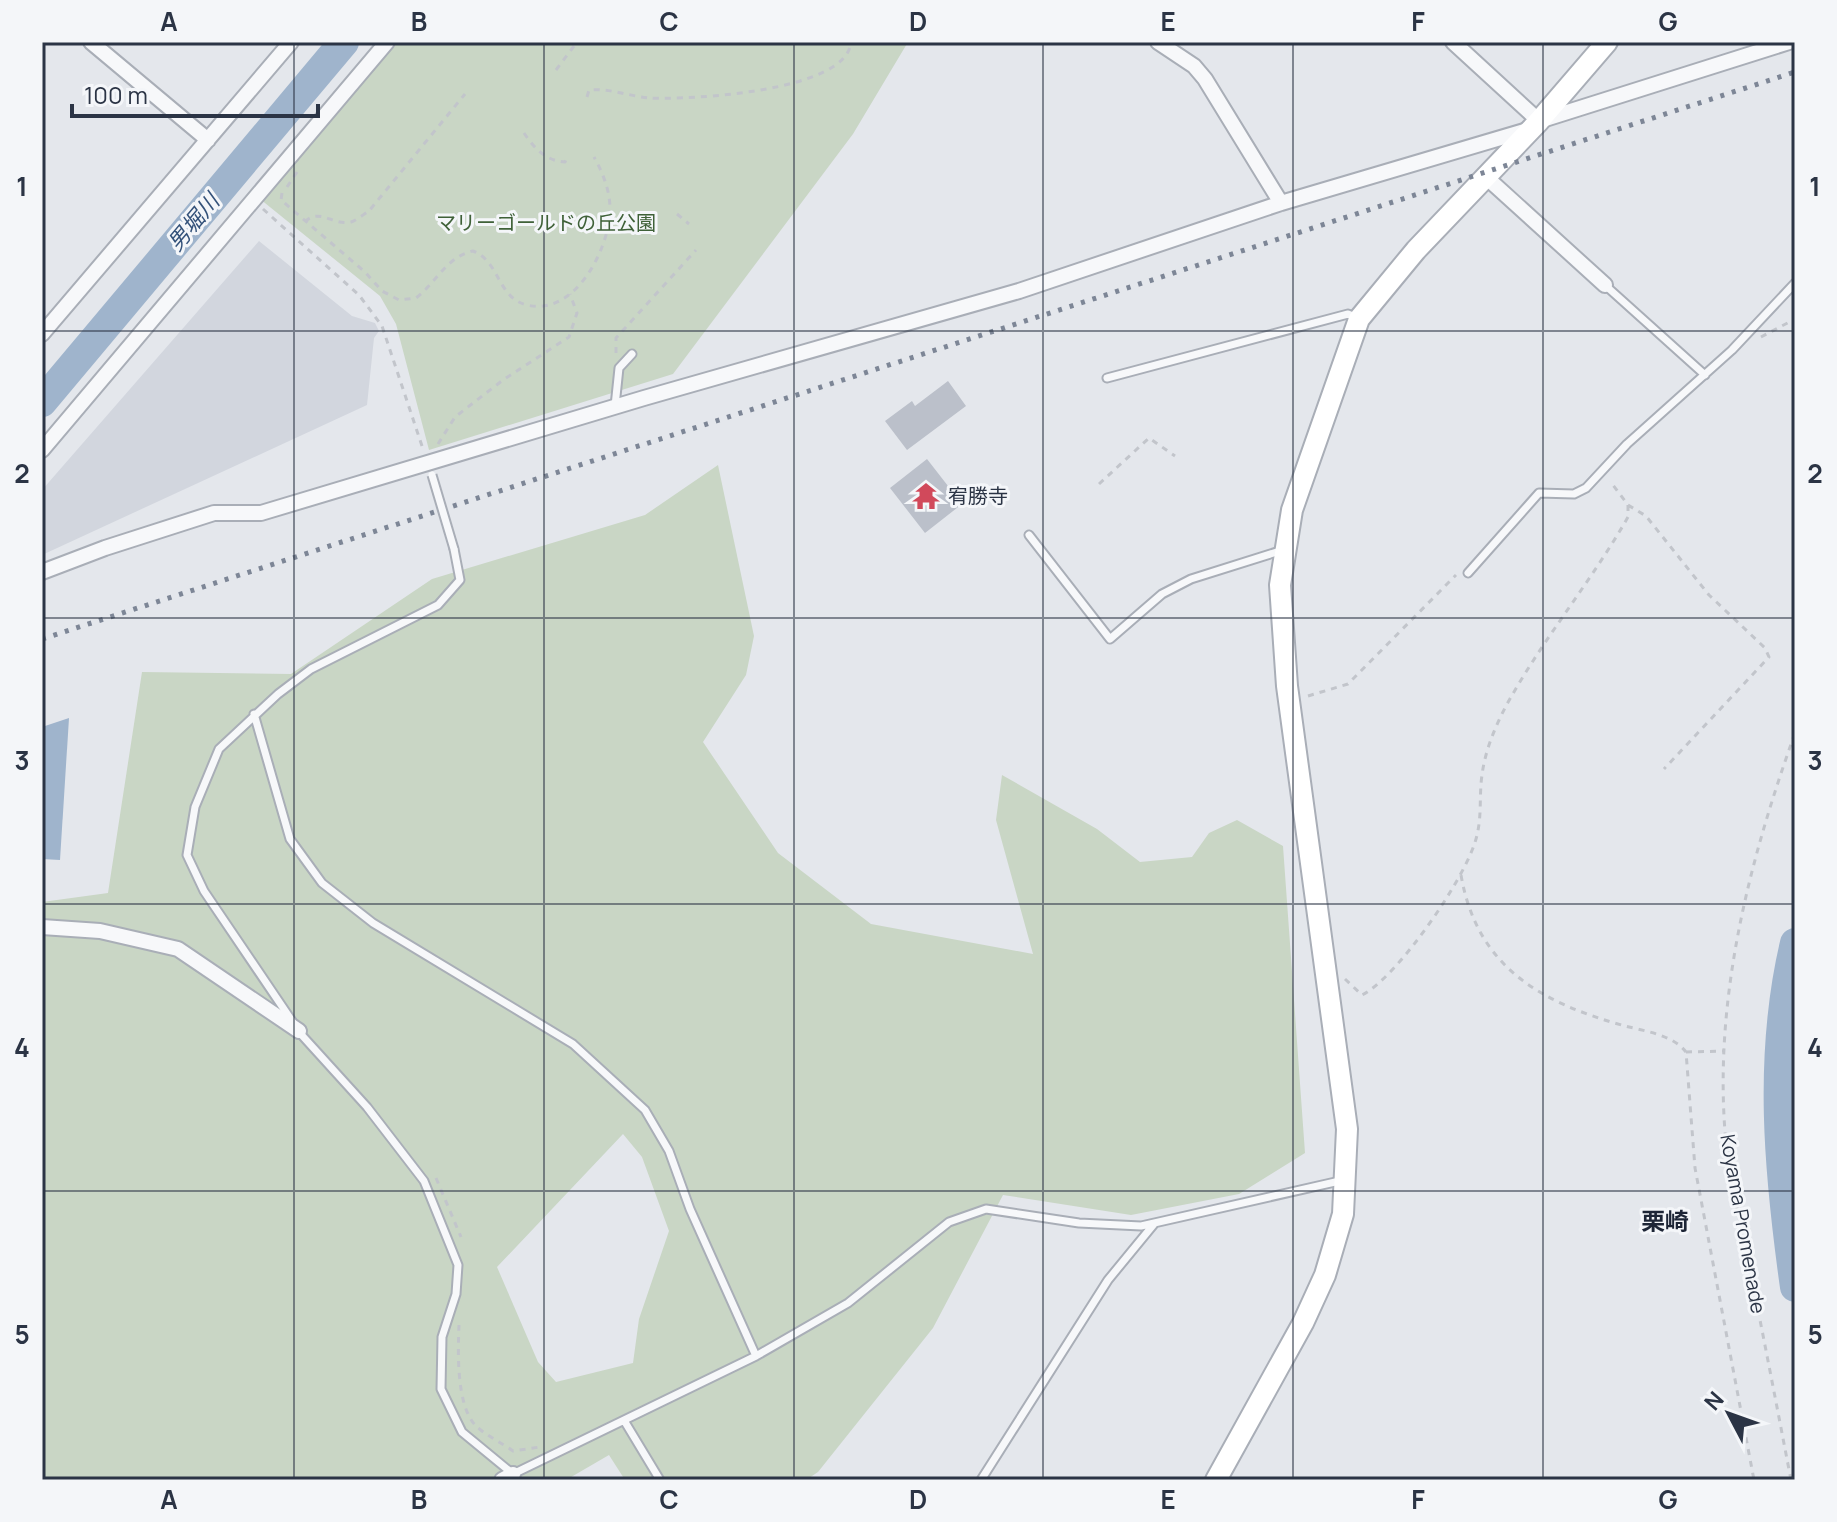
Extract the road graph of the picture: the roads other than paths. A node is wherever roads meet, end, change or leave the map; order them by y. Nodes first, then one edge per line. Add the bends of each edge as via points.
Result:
1 (91, 42) edge
2 (291, 42) edge
3 (387, 42) edge
4 (1158, 42) edge
5 (1453, 42) edge
6 (1607, 42) edge
7 (1789, 42) edge
8 (1536, 125) junction
9 (208, 140) junction
10 (1486, 177) junction
11 (1281, 203) junction
12 (1795, 283) edge
13 (1605, 285) joint
14 (1359, 319) junction
15 (42, 334) edge
16 (632, 354) dead end
17 (1705, 375) junction
18 (1107, 378) dead end
19 (615, 406) junction
20 (42, 450) edge
21 (432, 466) junction
22 (1029, 535) dead end
23 (1283, 550) junction
24 (42, 572) edge
25 (1468, 573) road end
26 (254, 714) junction
27 (42, 927) edge
28 (299, 1031) junction
29 (1345, 1180) junction
30 (1155, 1222) junction
31 (756, 1356) junction
32 (625, 1422) junction
33 (507, 1477) edge
34 (660, 1480) edge
35 (981, 1480) edge
36 (1216, 1480) edge

1 - 9 street
2 - 9 street
3 - 20 street
4 - 11 street via 1205,79
5 - 8 street
6 - 8 street
7 - 8 street
8 - 10 street
8 - 11 street
9 - 15 street
10 - 13 street
10 - 14 street
11 - 19 street via 1019,291
12 - 17 lane
13 - 17 lane
14 - 18 lane via 1348,314
14 - 23 street via 1301,480
16 - 19 lane via 619,368
17 - 25 lane via 1586,488 1574,494 1539,493
19 - 21 street
21 - 24 street via 261,513 214,513
21 - 26 lane, bridge via 460,580 438,605 311,669
22 - 23 lane via 1110,639 1162,594 1234,563
23 - 29 street via 1280,585 1289,702 1347,1129
26 - 28 lane via 219,749 195,807 187,855 204,891
26 - 31 lane via 290,839 322,883 373,923 573,1044 645,1110 669,1151
27 - 28 street via 100,931 178,949
28 - 33 lane via 424,1181 458,1265 456,1294 442,1337 441,1389 462,1432
29 - 30 lane
29 - 36 street via 1337,1241 1325,1275
30 - 31 lane via 1079,1223 986,1209 949,1222 848,1303
30 - 35 lane via 1108,1280
31 - 32 lane
32 - 33 lane
32 - 34 lane

